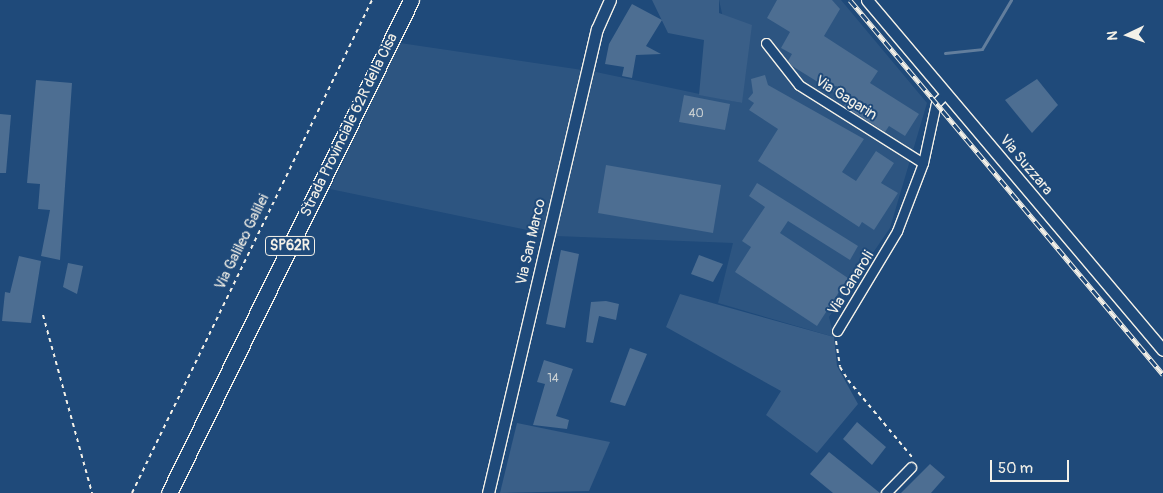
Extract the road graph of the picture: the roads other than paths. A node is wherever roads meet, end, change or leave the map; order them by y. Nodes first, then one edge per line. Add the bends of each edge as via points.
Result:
1 (411, 0) edge
2 (610, 0) edge
3 (867, 0) edge
4 (766, 43) dead end
5 (946, 93) junction
6 (923, 163) junction
7 (837, 331) road end
8 (1163, 350) edge
9 (911, 467) road end
10 (169, 493) edge
11 (488, 493) edge
12 (886, 493) edge

1 - 10 highway, Strada Provinciale 62R della Cisa / SP62R
2 - 11 street, Via San Marco via 597,29
3 - 5 street, Via Suzzara
4 - 6 street, Via Gagarin via 800,85
5 - 6 street, Via Canaroli via 936,103 931,118
5 - 8 street, Via Suzzara
6 - 7 street, Via Canaroli via 893,238
9 - 12 street

